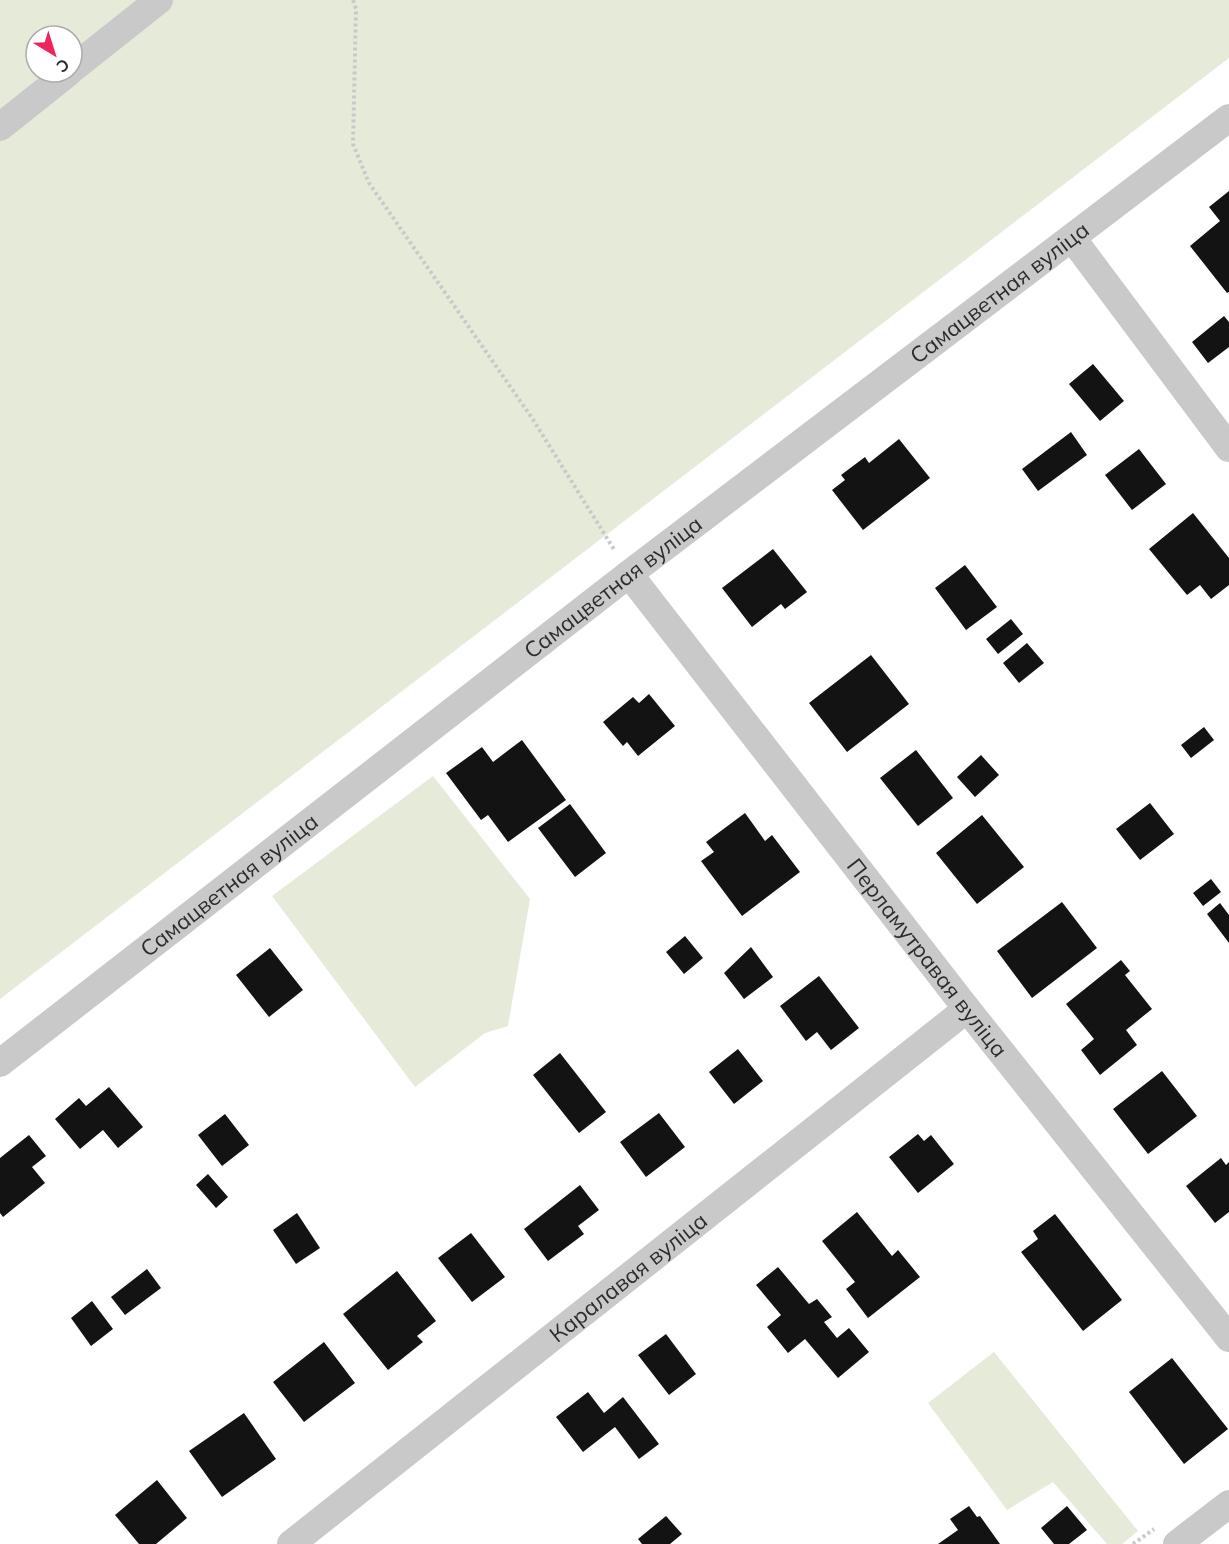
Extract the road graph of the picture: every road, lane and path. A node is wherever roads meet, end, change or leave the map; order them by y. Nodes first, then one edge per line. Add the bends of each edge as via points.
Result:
1 (159, 0) edge
2 (353, 0) edge
3 (84, 60) edge
4 (54, 84) edge
5 (1229, 118) edge
6 (0, 127) edge
7 (1072, 238) junction
8 (1229, 448) edge
9 (629, 574) junction
10 (967, 1009) junction
11 (0, 1063) edge
12 (1229, 1338) edge
13 (1229, 1504) edge
14 (291, 1544) edge
15 (1177, 1544) edge

1 - 3 street
2 - 9 path via 353,144 369,183 532,418
4 - 6 street
5 - 7 street, Самацветная вуліца
7 - 8 street
7 - 9 street, Самацветная вуліца
9 - 10 street, Перламутравая вуліца
9 - 11 street, Самацветная вуліца
10 - 12 street, Перламутравая вуліца
10 - 14 street, Каралавая вуліца
13 - 15 street

